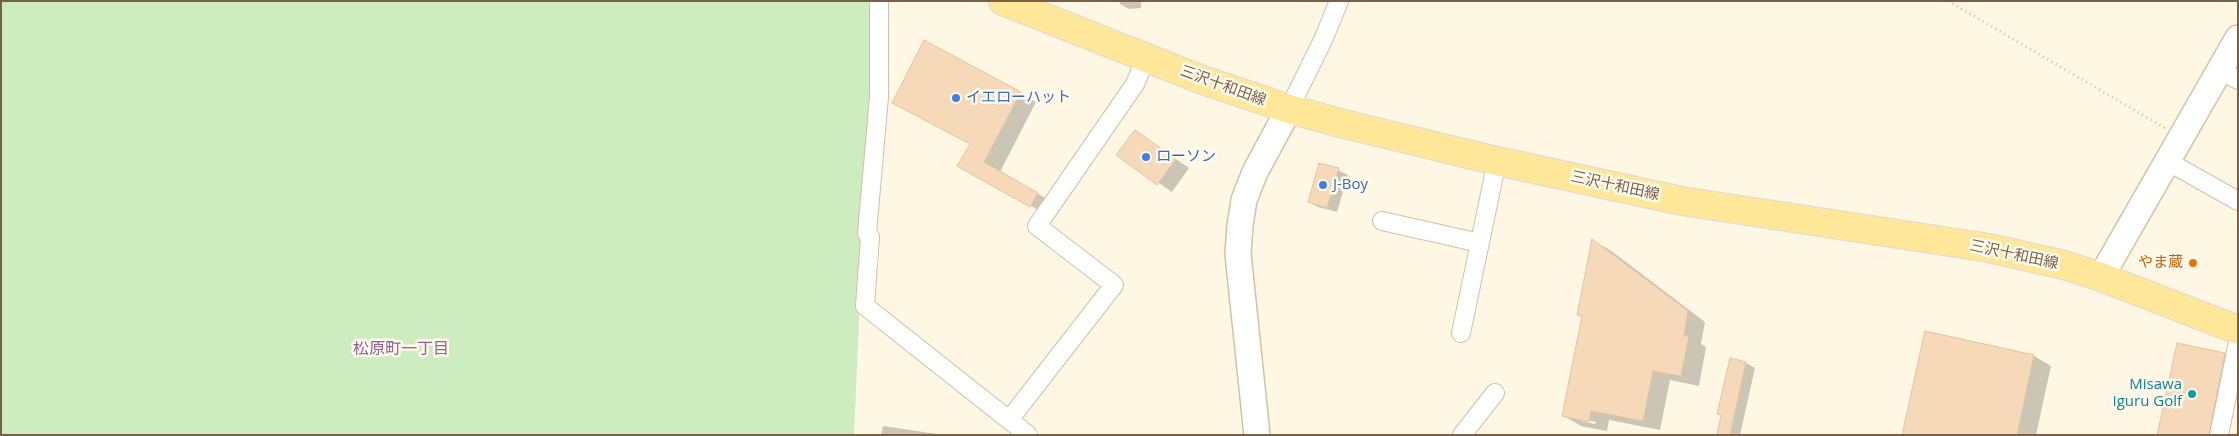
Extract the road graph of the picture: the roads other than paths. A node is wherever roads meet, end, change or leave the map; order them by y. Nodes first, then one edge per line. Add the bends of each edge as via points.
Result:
1 (879, 1) edge
2 (1003, 1) edge
3 (1339, 1) edge
4 (2238, 38) edge
5 (1146, 58) junction
6 (2229, 75) edge
7 (1289, 109) junction
8 (1497, 161) junction
9 (2167, 161) junction
10 (2238, 201) edge
11 (1382, 221) dead end
12 (1480, 243) junction
13 (2101, 277) junction
14 (2238, 330) edge
15 (1461, 333) dead end
16 (2238, 342) edge
17 (1495, 394) dead end
18 (1009, 420) junction
19 (1028, 435) edge
20 (1257, 435) edge
21 (1462, 435) edge
22 (2219, 435) edge

1 - 18 street via 879,97 867,233 870,237 865,306
2 - 5 main road, 三沢十和田線
3 - 7 street
4 - 6 street
5 - 7 main road, 三沢十和田線
5 - 18 street via 1135,84 1037,226 1114,285
6 - 9 street via 2181,137
7 - 8 main road, 三沢十和田線
7 - 20 street via 1255,172 1244,200 1240,225 1238,254
8 - 12 street
8 - 13 main road, 三沢十和田線 via 1682,201 1989,248
9 - 10 street
9 - 13 street
11 - 12 street
12 - 15 street
13 - 14 main road, 三沢十和田線
16 - 22 street
17 - 21 street
18 - 19 street

